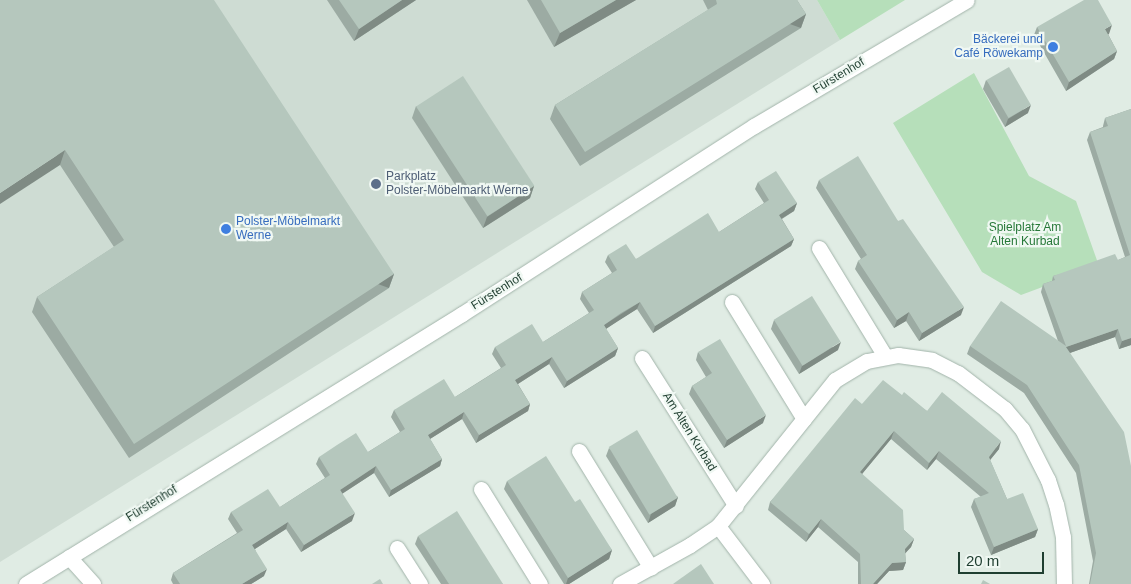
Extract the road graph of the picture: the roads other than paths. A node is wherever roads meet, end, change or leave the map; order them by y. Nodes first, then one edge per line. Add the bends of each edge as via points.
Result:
1 (967, 0) edge
2 (819, 248) dead end
3 (732, 302) dead end
4 (885, 356) junction
5 (642, 358) dead end
6 (804, 420) junction
7 (579, 450) dead end
8 (480, 489) dead end
9 (736, 506) junction
10 (718, 526) junction
11 (397, 548) dead end
12 (69, 556) junction
13 (651, 568) junction
14 (26, 584) edge
15 (92, 584) edge
16 (420, 584) edge
17 (540, 584) edge
18 (620, 584) edge
19 (762, 584) edge
20 (1064, 584) edge

1 - 12 street, Fürstenhof via 754,126 462,314
2 - 4 street
3 - 6 street
4 - 6 street via 867,361 836,380
4 - 20 street via 932,360 958,373 999,404 1022,429 1048,480 1056,504 1063,537
5 - 9 street, Am Alten Kurbad
6 - 9 street
7 - 13 street
8 - 17 street
9 - 10 street
10 - 13 street
10 - 19 street
11 - 16 street
12 - 14 street, Fürstenhof
12 - 15 street
13 - 18 street

